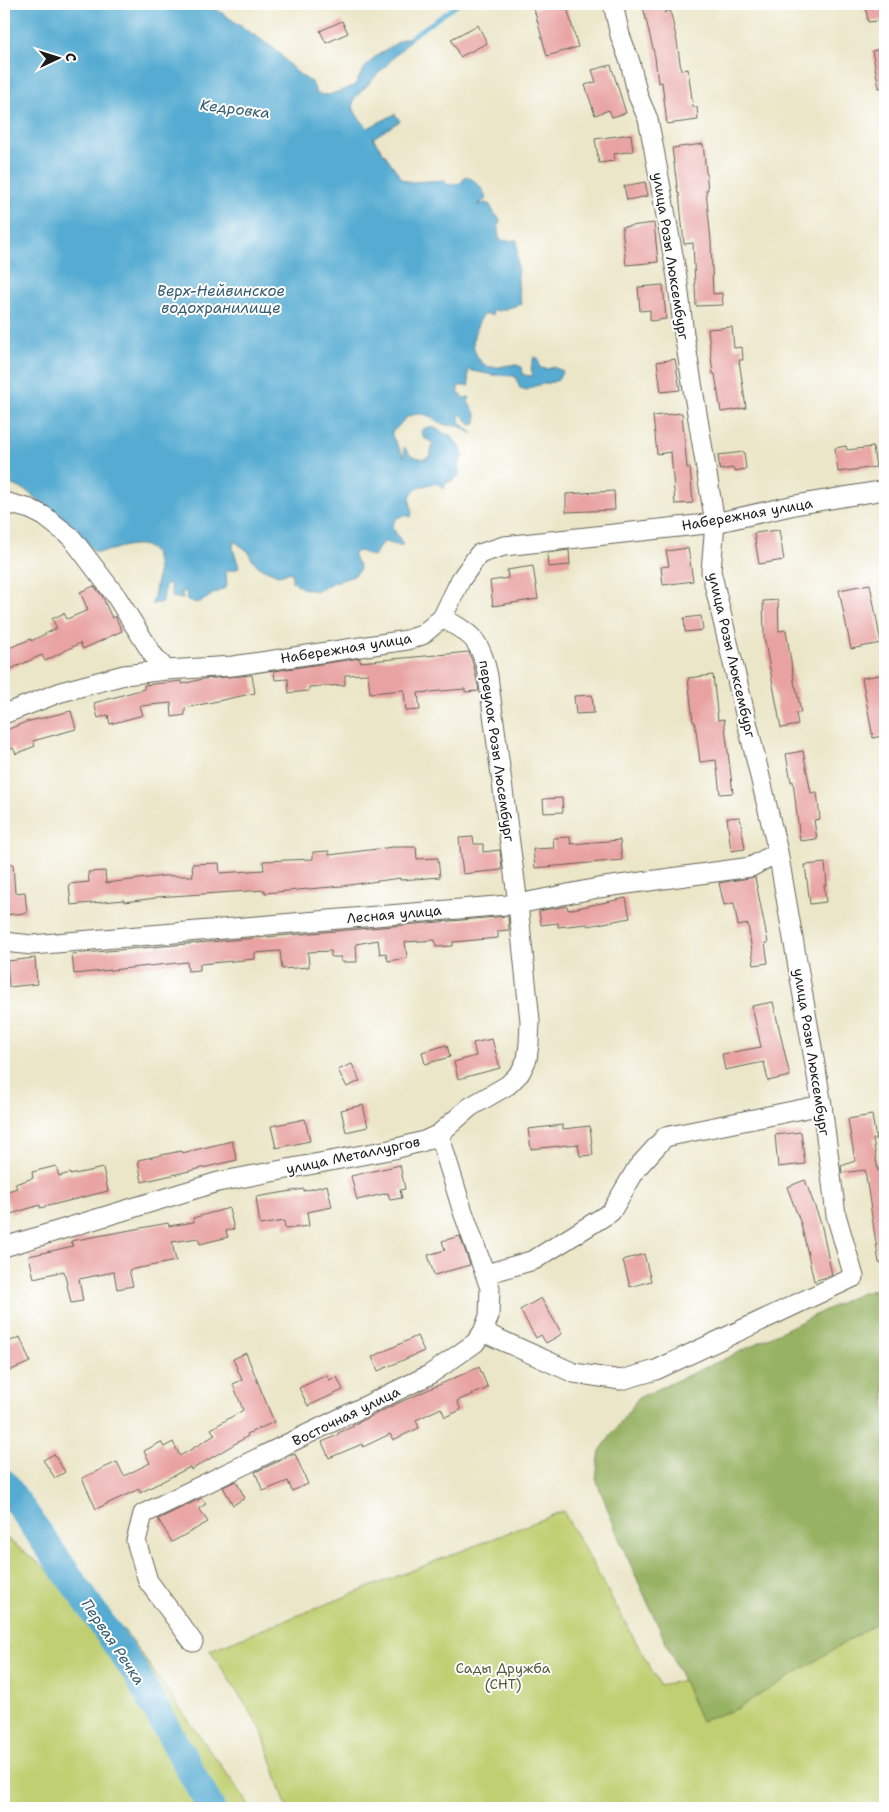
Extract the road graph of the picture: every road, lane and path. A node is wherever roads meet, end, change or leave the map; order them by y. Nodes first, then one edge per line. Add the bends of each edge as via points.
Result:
1 (613, 4) edge
2 (885, 490) edge
3 (4, 502) edge
4 (715, 523) junction
5 (442, 618) junction
6 (166, 670) junction
7 (4, 714) edge
8 (778, 852) junction
9 (518, 904) junction
10 (4, 942) edge
11 (822, 1104) junction
12 (439, 1134) junction
13 (4, 1247) edge
14 (486, 1274) junction
15 (483, 1332) junction
16 (193, 1642) dead end

1 - 4 street, улица Розы Люксембург via 654,144
2 - 4 street, Набережная улица
3 - 6 street via 37,512 71,537
4 - 5 street, Набережная улица via 504,546 479,554 461,579
4 - 8 street, улица Розы Люксембург via 711,571
5 - 6 street, Набережная улица via 422,635 388,644 233,666
5 - 9 street, переулок Розы Люсембург via 471,635 484,659
6 - 7 street, Набережная улица via 107,678
8 - 9 street, Лесная улица via 751,867 598,888
8 - 11 street, улица Розы Люксембург
9 - 10 street, Лесная улица via 32,945
9 - 12 street, улица Металлургов via 530,1021 527,1059 520,1073 508,1085 470,1107
11 - 14 street via 665,1137 637,1168 611,1212 534,1260
11 - 15 street, улица Розы Люксембург via 836,1215 854,1277 656,1370 621,1380 574,1373
12 - 13 street, улица Металлургов via 394,1148 218,1182
12 - 14 street, Восточная улица
14 - 15 street, Восточная улица via 490,1301
15 - 16 street, Восточная улица via 475,1343 429,1376 143,1514 136,1541 148,1581

